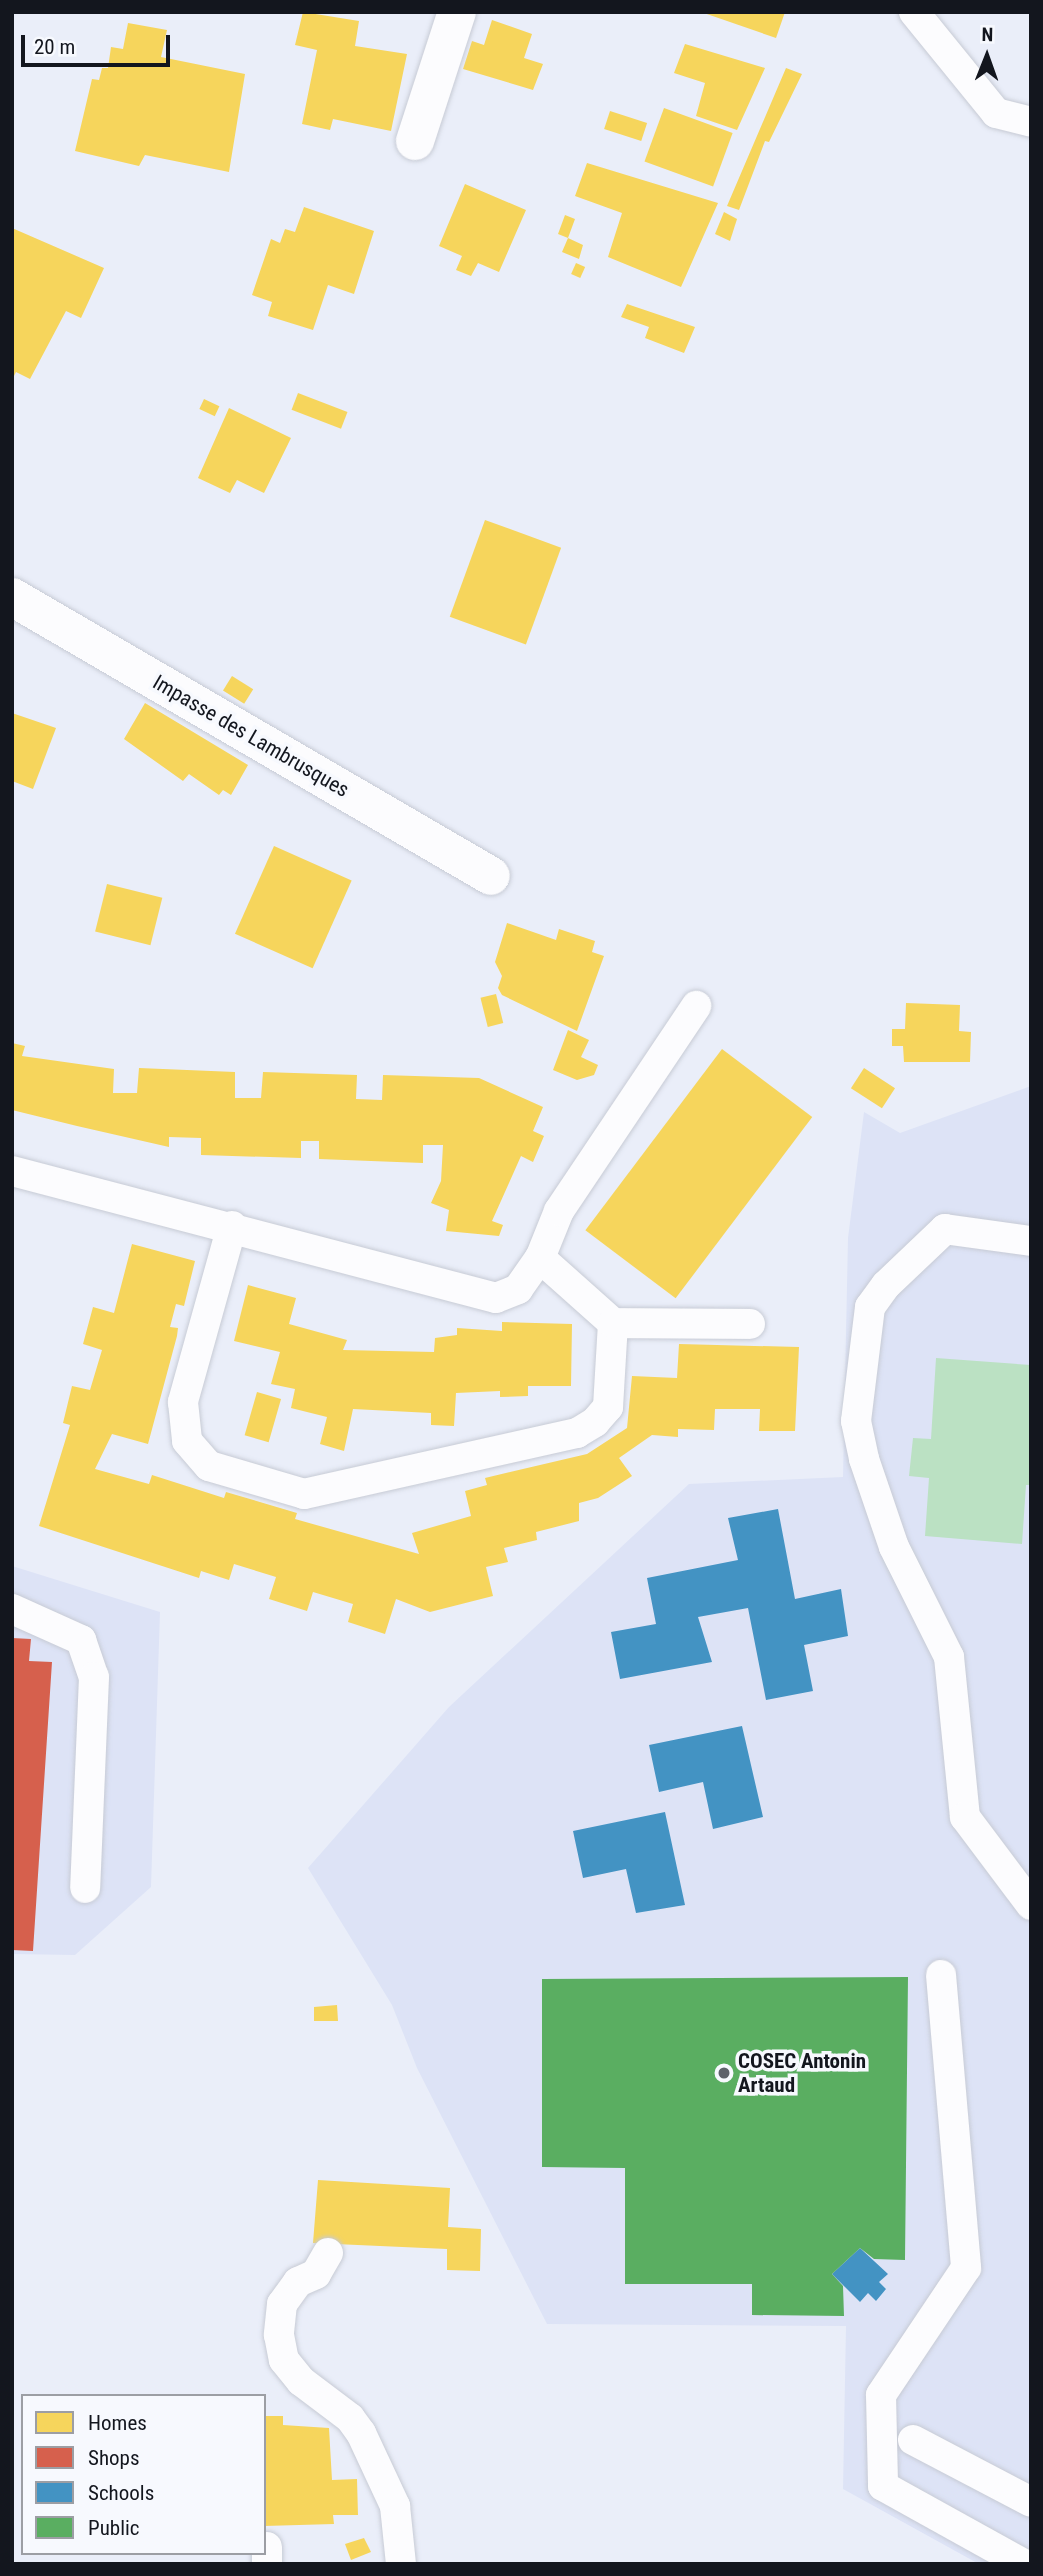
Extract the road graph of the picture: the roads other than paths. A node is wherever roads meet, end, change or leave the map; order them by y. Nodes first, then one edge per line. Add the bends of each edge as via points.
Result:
1 (457, 12) edge
2 (914, 12) edge
3 (1031, 122) edge
4 (415, 141) dead end
5 (12, 597) edge
6 (491, 876) dead end
7 (696, 1006) dead end
8 (12, 1171) edge
9 (232, 1226) junction
10 (1031, 1241) edge
11 (540, 1258) junction
12 (613, 1323) junction
13 (751, 1324) dead end
14 (12, 1609) edge
15 (85, 1888) dead end
16 (1031, 1905) edge
17 (941, 1975) dead end
18 (328, 2253) dead end
19 (913, 2440) dead end
20 (1031, 2502) edge
21 (401, 2564) edge
22 (1024, 2564) edge

1 - 4 street
2 - 3 lane via 996,113
5 - 6 street, Impasse des Lambrusques
7 - 11 lane via 559,1211
8 - 9 lane
9 - 11 lane via 496,1298 518,1289
9 - 12 lane via 183,1402 187,1441 209,1466 304,1494 586,1427 608,1407
10 - 16 lane via 945,1229 887,1285 870,1307 856,1421 894,1547 948,1657 965,1817
11 - 12 lane
12 - 13 lane
14 - 15 lane via 81,1640 94,1677
17 - 22 lane via 966,2268 881,2395 883,2486
18 - 21 lane via 316,2274 298,2282 282,2304 279,2335 284,2360 301,2381 350,2418 361,2433 396,2506
19 - 20 lane

